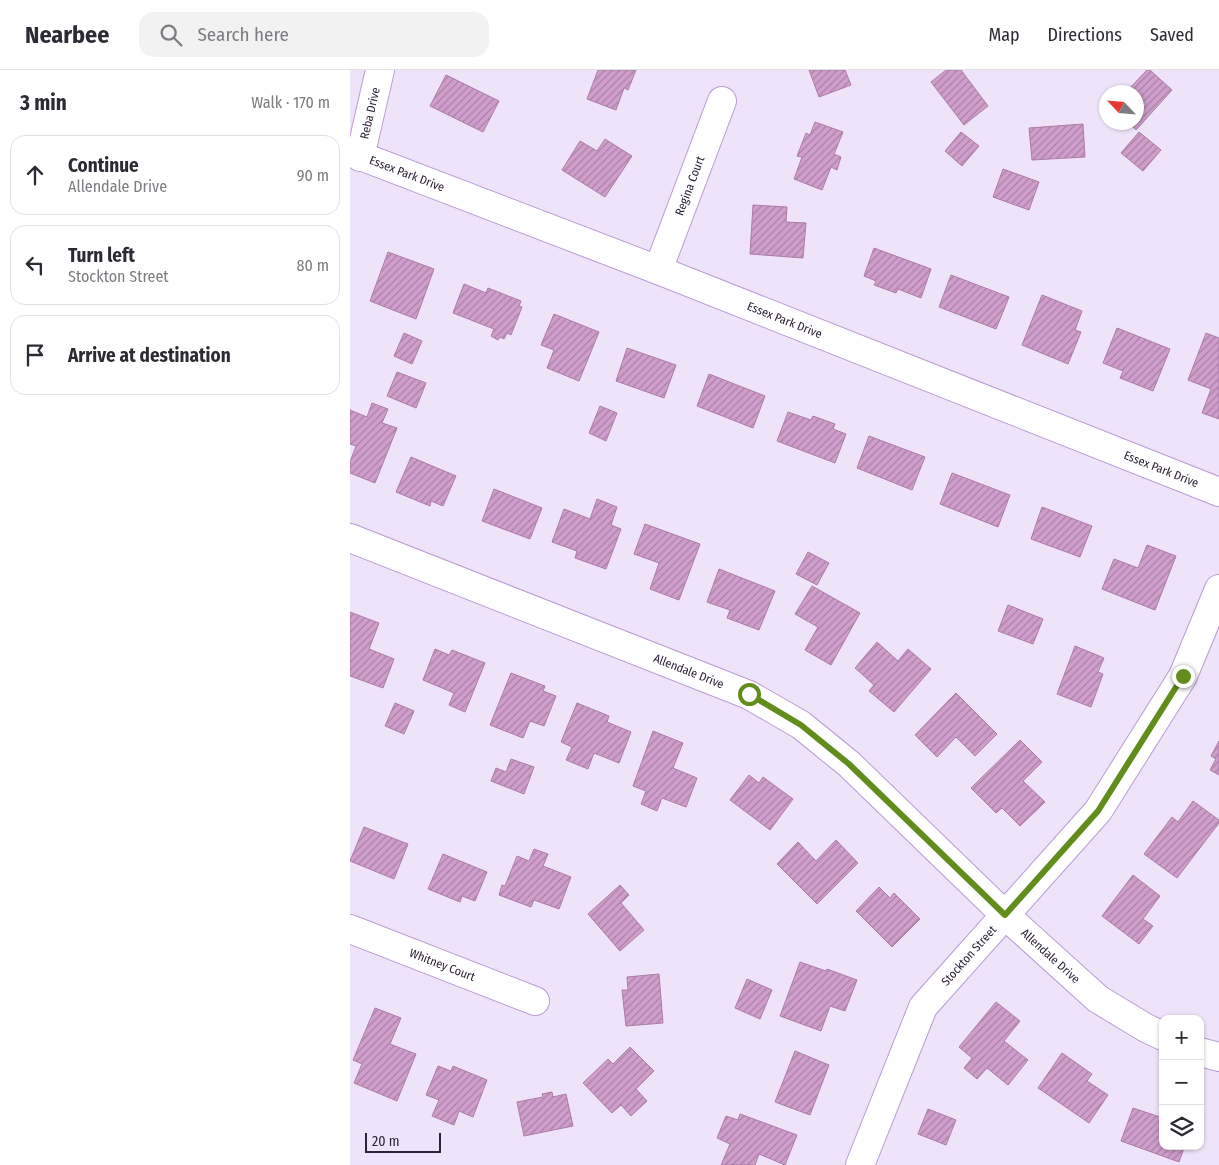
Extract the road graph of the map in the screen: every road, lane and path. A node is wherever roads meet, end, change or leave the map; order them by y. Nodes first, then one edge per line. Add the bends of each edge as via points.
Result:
1 (380, 70) edge
2 (722, 101) dead end
3 (355, 154) edge
4 (658, 270) junction
5 (1219, 492) edge
6 (350, 538) edge
7 (1219, 589) edge
8 (1005, 915) junction
9 (350, 929) edge
10 (535, 1001) dead end
11 (1159, 1034) edge
12 (1204, 1053) edge
13 (1219, 1057) edge
14 (860, 1165) edge

1 - 3 street, Reba Drive
2 - 4 street, Regina Court
3 - 4 street, Essex Park Drive
4 - 5 street, Essex Park Drive
6 - 8 street, Allendale Drive via 749,694 801,725 849,764
7 - 8 street, Stockton Street via 1183,676 1098,811
8 - 11 street, Allendale Drive via 1098,999
8 - 14 street, Stockton Street via 923,1007
9 - 10 street, Whitney Court
12 - 13 street

